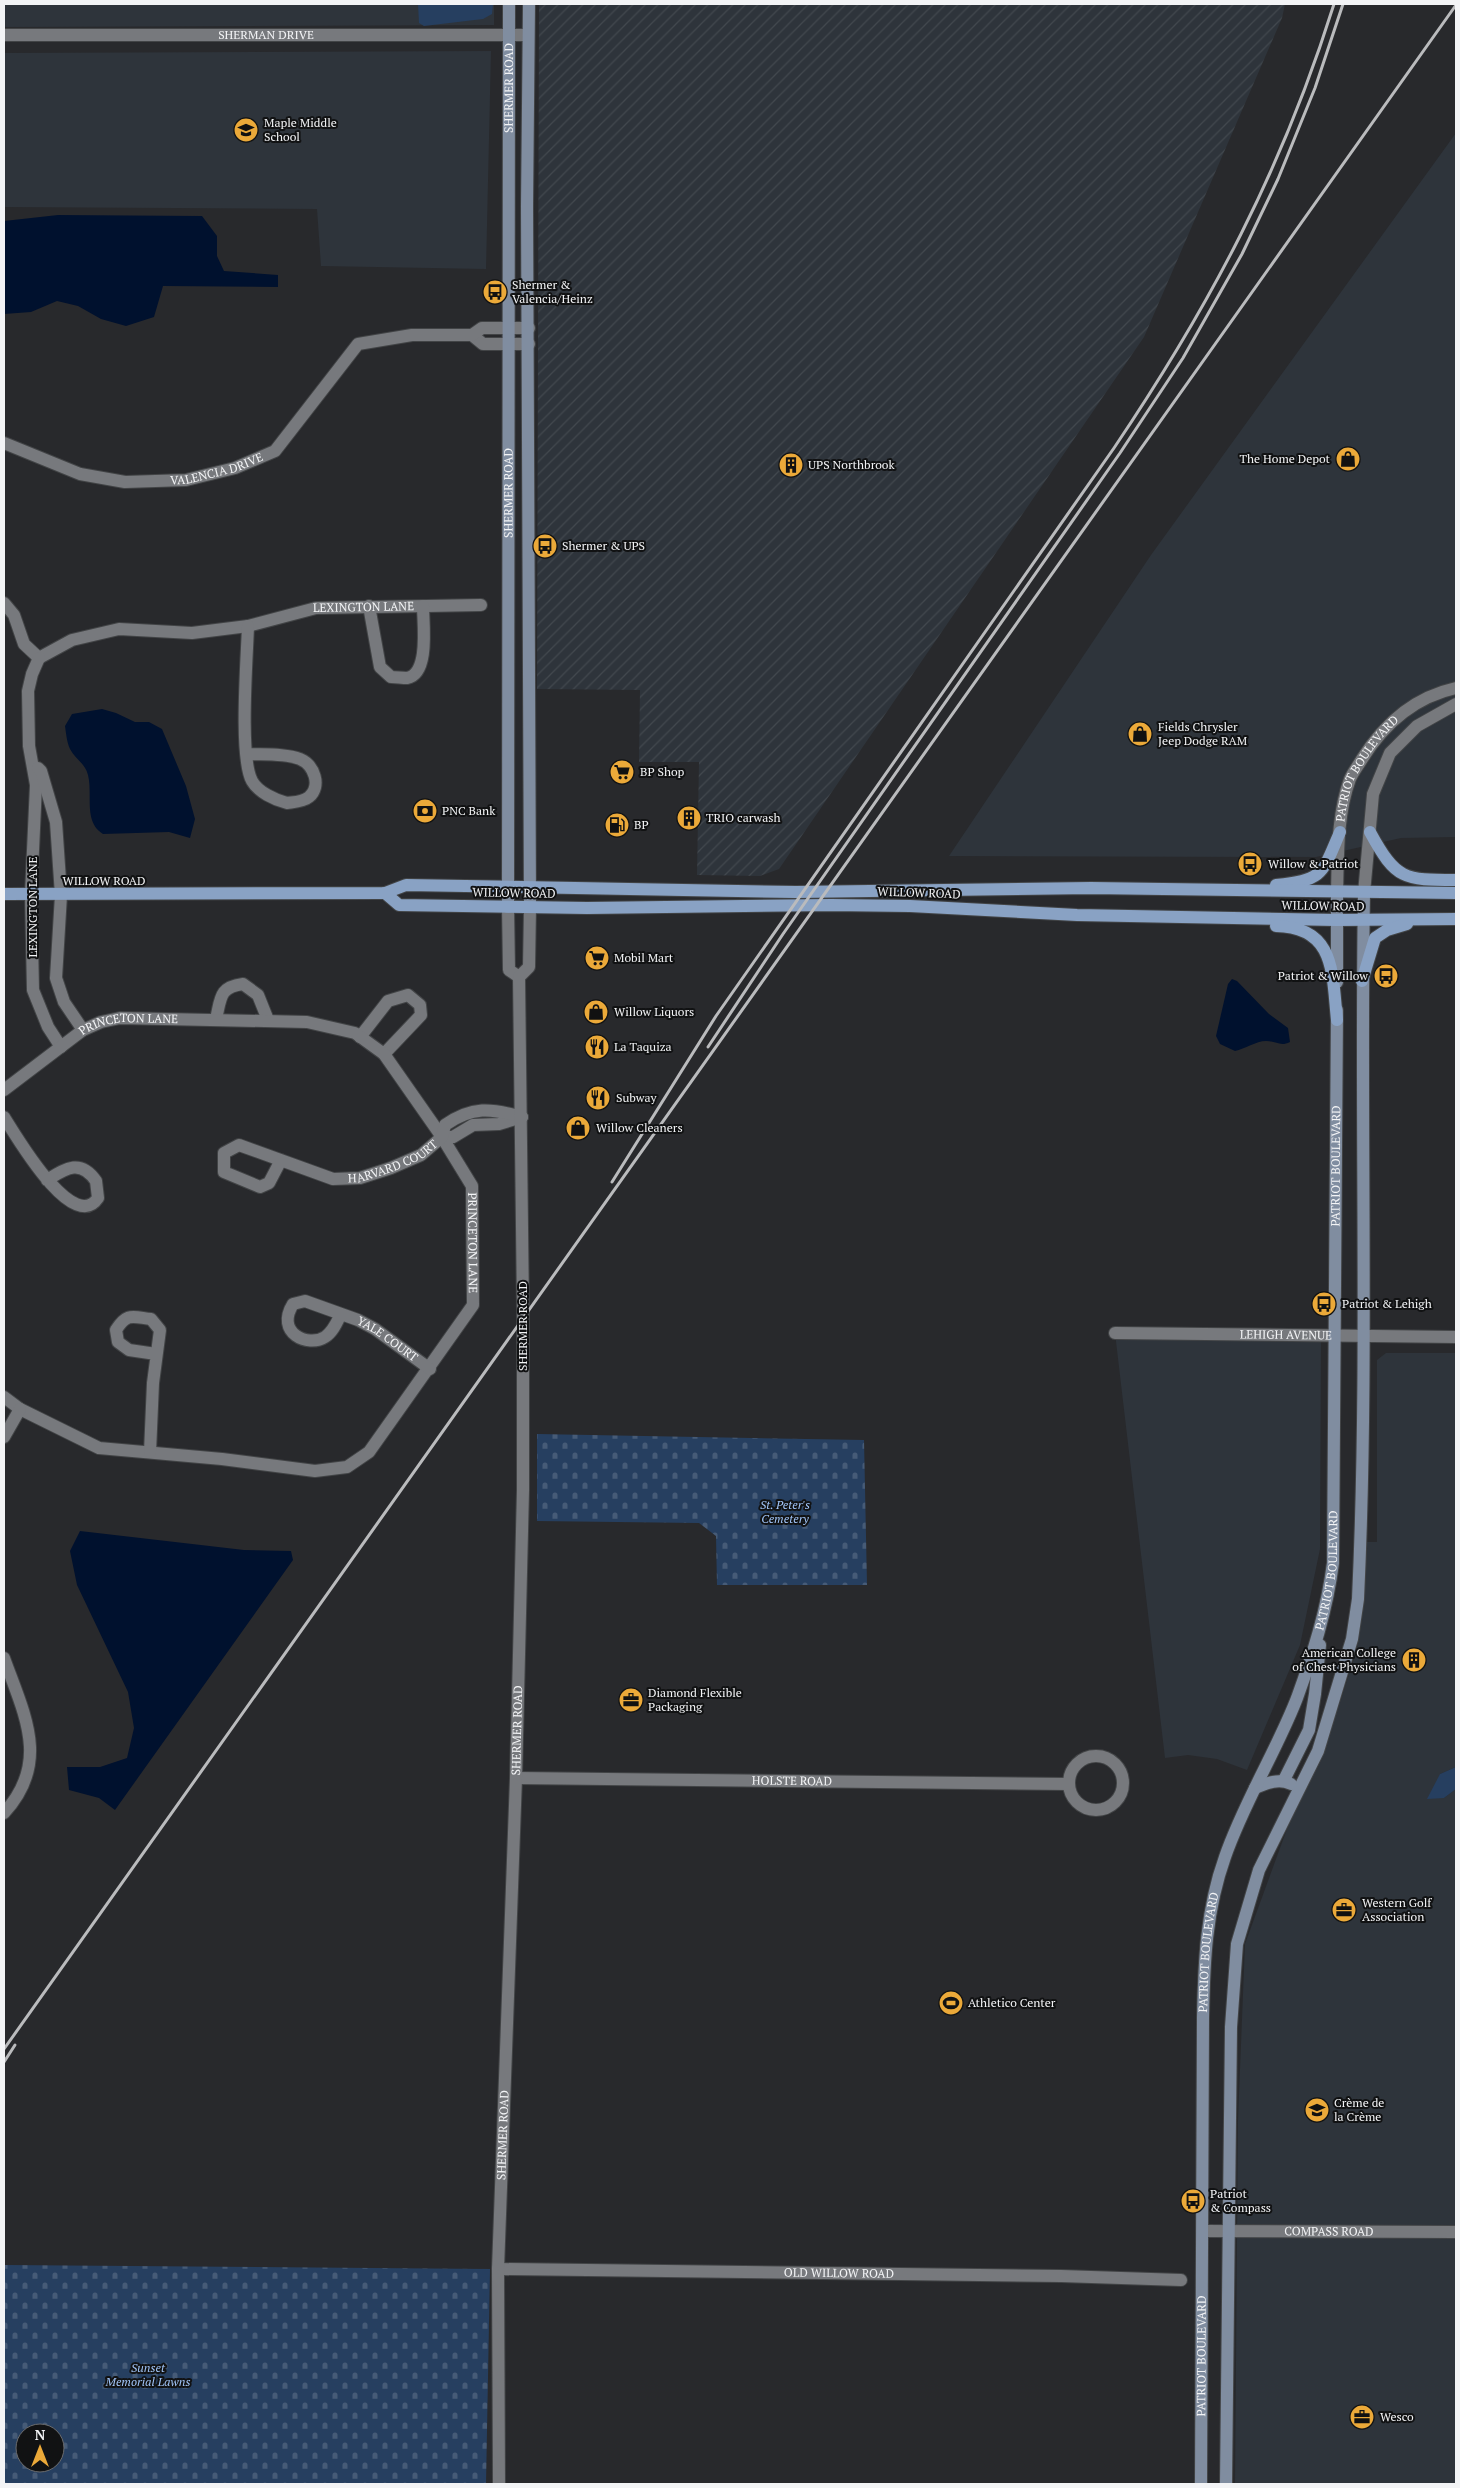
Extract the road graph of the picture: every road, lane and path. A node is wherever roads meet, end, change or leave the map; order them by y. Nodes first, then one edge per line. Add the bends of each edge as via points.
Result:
1 (509, 4) edge
2 (529, 4) edge
3 (4, 35) edge
4 (509, 35) junction
5 (528, 35) junction
6 (509, 328) junction
7 (529, 328) junction
8 (472, 335) junction
9 (509, 344) junction
10 (529, 344) junction
11 (4, 443) edge
12 (4, 603) edge
13 (369, 606) junction
14 (423, 606) junction
15 (481, 606) dead end
16 (248, 626) junction
17 (39, 658) junction
18 (1456, 688) edge
19 (1456, 704) edge
20 (246, 754) junction
21 (32, 760) junction
22 (53, 813) junction
23 (35, 814) junction
24 (1340, 832) junction
25 (1370, 832) junction
26 (1456, 880) edge
27 (508, 887) junction
28 (530, 887) junction
29 (1092, 888) junction
30 (1337, 892) junction
31 (1364, 892) junction
32 (385, 893) junction
33 (1456, 893) edge
34 (4, 894) edge
35 (31, 894) junction
36 (61, 895) junction
37 (508, 906) junction
38 (530, 907) junction
39 (1077, 914) junction
40 (1456, 919) edge
41 (1336, 920) junction
42 (1364, 920) junction
43 (1431, 920) junction
44 (519, 977) junction
45 (1362, 981) junction
46 (216, 1019) junction
47 (268, 1020) junction
48 (1337, 1020) junction
49 (83, 1030) junction
50 (360, 1036) junction
51 (61, 1047) junction
52 (384, 1054) junction
53 (4, 1090) edge
54 (4, 1117) edge
55 (522, 1117) junction
56 (442, 1137) junction
57 (281, 1160) dead end
58 (47, 1180) dead end
59 (341, 1314) dead end
60 (1115, 1333) dead end
61 (1333, 1335) junction
62 (1363, 1336) junction
63 (1456, 1337) edge
64 (156, 1354) dead end
65 (430, 1369) junction
66 (4, 1397) edge
67 (20, 1409) junction
68 (4, 1436) edge
69 (150, 1452) junction
70 (1322, 1623) junction
71 (4, 1658) edge
72 (516, 1778) junction
73 (1284, 1780) junction
74 (1069, 1784) junction
75 (1255, 1788) junction
76 (1298, 1788) junction
77 (4, 1814) edge
78 (1203, 2231) junction
79 (1230, 2231) junction
80 (1456, 2232) edge
81 (498, 2269) junction
82 (1181, 2280) dead end
83 (499, 2484) edge
84 (1201, 2484) edge
85 (1226, 2484) edge

1 - 4 main road, SHERMER ROAD
2 - 5 main road, SHERMER ROAD
3 - 4 street, SHERMAN DRIVE
4 - 5 street, SHERMAN DRIVE
4 - 6 main road, SHERMER ROAD
5 - 7 main road, SHERMER ROAD
6 - 7 street, VALENCIA DRIVE
6 - 8 street, VALENCIA DRIVE via 482,328
6 - 9 main road, SHERMER ROAD
7 - 10 main road, SHERMER ROAD
8 - 9 street, VALENCIA DRIVE via 483,344
8 - 11 street, VALENCIA DRIVE via 412,335 358,344 275,451 235,468 186,480 124,482 80,474
9 - 10 street, VALENCIA DRIVE
9 - 27 main road, SHERMER ROAD
10 - 28 main road, SHERMER ROAD
12 - 17 street via 14,614 24,644
13 - 14 street, LEXINGTON LANE
13 - 14 street via 380,667 391,677 408,678 417,673 423,658
13 - 16 street, LEXINGTON LANE via 316,608
14 - 15 street, LEXINGTON LANE
16 - 17 street, LEXINGTON LANE via 192,632 119,629 72,640
16 - 20 street
17 - 21 street, LEXINGTON LANE via 28,692
18 - 24 street, PATRIOT BOULEVARD via 1416,704 1390,723 1370,747 1350,779
19 - 25 street, PATRIOT BOULEVARD via 1417,726 1390,753 1373,794
20 - 20 street via 252,780 277,800 298,802 314,792 316,785 308,763 297,758
21 - 22 street, LEXINGTON LANE via 41,772
21 - 23 street, LEXINGTON LANE via 36,785
22 - 23 street
22 - 36 street, LEXINGTON LANE
23 - 35 street, LEXINGTON LANE
24 - 29 main road via 1324,870 1314,878 1300,882 1256,886 1121,885
24 - 30 street, PATRIOT BOULEVARD
25 - 26 main road via 1385,859 1401,873 1417,880
25 - 31 street, PATRIOT BOULEVARD
27 - 28 main road, WILLOW ROAD
27 - 32 main road, WILLOW ROAD via 406,885
27 - 37 main road, SHERMER ROAD
28 - 29 main road, WILLOW ROAD via 822,892
28 - 38 main road, SHERMER ROAD
29 - 30 main road, WILLOW ROAD
30 - 31 main road, WILLOW ROAD
30 - 41 main road, PATRIOT BOULEVARD
31 - 33 main road, WILLOW ROAD
31 - 42 main road, PATRIOT BOULEVARD
32 - 36 main road, WILLOW ROAD
32 - 37 main road, WILLOW ROAD via 399,905
34 - 35 main road, WILLOW ROAD
35 - 36 main road, WILLOW ROAD
35 - 51 street, LEXINGTON LANE via 33,990 48,1027
36 - 49 street, LEXINGTON LANE via 56,978 64,1002
37 - 38 main road, WILLOW ROAD
37 - 44 street, SHERMER ROAD via 509,970
38 - 39 main road, WILLOW ROAD via 841,905
38 - 44 street, SHERMER ROAD via 529,967
39 - 41 main road, WILLOW ROAD
39 - 48 main road via 1152,924 1287,926 1310,934 1320,940 1329,960
40 - 43 main road, WILLOW ROAD
41 - 42 main road, WILLOW ROAD
41 - 48 main road, PATRIOT BOULEVARD
42 - 43 main road, WILLOW ROAD
42 - 45 main road, PATRIOT BOULEVARD
43 - 45 main road via 1400,925 1375,938
44 - 55 street, SHERMER ROAD
45 - 62 main road, PATRIOT BOULEVARD
46 - 47 street, PRINCETON LANE
46 - 47 street via 222,993 230,986 243,984 258,995
46 - 49 street, PRINCETON LANE via 120,1018
47 - 50 street, PRINCETON LANE via 307,1022
48 - 61 main road, PATRIOT BOULEVARD
49 - 51 street, PRINCETON LANE
50 - 52 street, PRINCETON LANE
50 - 52 street via 388,1001 408,995 420,1004 421,1015
51 - 53 street, PRINCETON LANE
52 - 56 street, PRINCETON LANE
54 - 58 street
55 - 56 street, HARVARD COURT via 499,1124 473,1125 453,1137
55 - 72 street, SHERMER ROAD via 523,1490
56 - 57 street, HARVARD COURT via 421,1155 360,1178 333,1179
56 - 65 street, PRINCETON LANE via 472,1186 473,1305
59 - 65 street, YALE COURT via 376,1329
60 - 61 street, LEHIGH AVENUE
61 - 62 street, LEHIGH AVENUE
61 - 70 main road, PATRIOT BOULEVARD via 1333,1563
62 - 63 street, LEHIGH AVENUE
62 - 76 main road, PATRIOT BOULEVARD via 1358,1599 1352,1639 1318,1751
64 - 69 street
65 - 69 street, PRINCETON LANE via 369,1452 347,1467 315,1471
66 - 67 street, PRINCETON LANE
67 - 68 street
67 - 69 street, PRINCETON LANE via 99,1448
70 - 73 main road via 1309,1730
70 - 75 main road, PATRIOT BOULEVARD via 1296,1699
71 - 77 street via 27,1721 32,1749 28,1774 16,1800
72 - 74 street, HOLSTE ROAD
72 - 81 street, SHERMER ROAD
73 - 75 main road
73 - 76 main road
74 - 74 street via 1070,1792 1081,1806 1097,1810 1106,1808 1119,1798 1123,1781 1116,1765 1101,1756 1093,1756 1077,1764
75 - 78 main road, PATRIOT BOULEVARD via 1215,1888 1204,1955
76 - 79 main road, PATRIOT BOULEVARD via 1259,1870 1237,1944 1231,2027
78 - 79 street, COMPASS ROAD
78 - 84 main road, PATRIOT BOULEVARD
79 - 80 street, COMPASS ROAD
79 - 85 main road, PATRIOT BOULEVARD
81 - 82 street, OLD WILLOW ROAD
81 - 83 street, SHERMER ROAD

